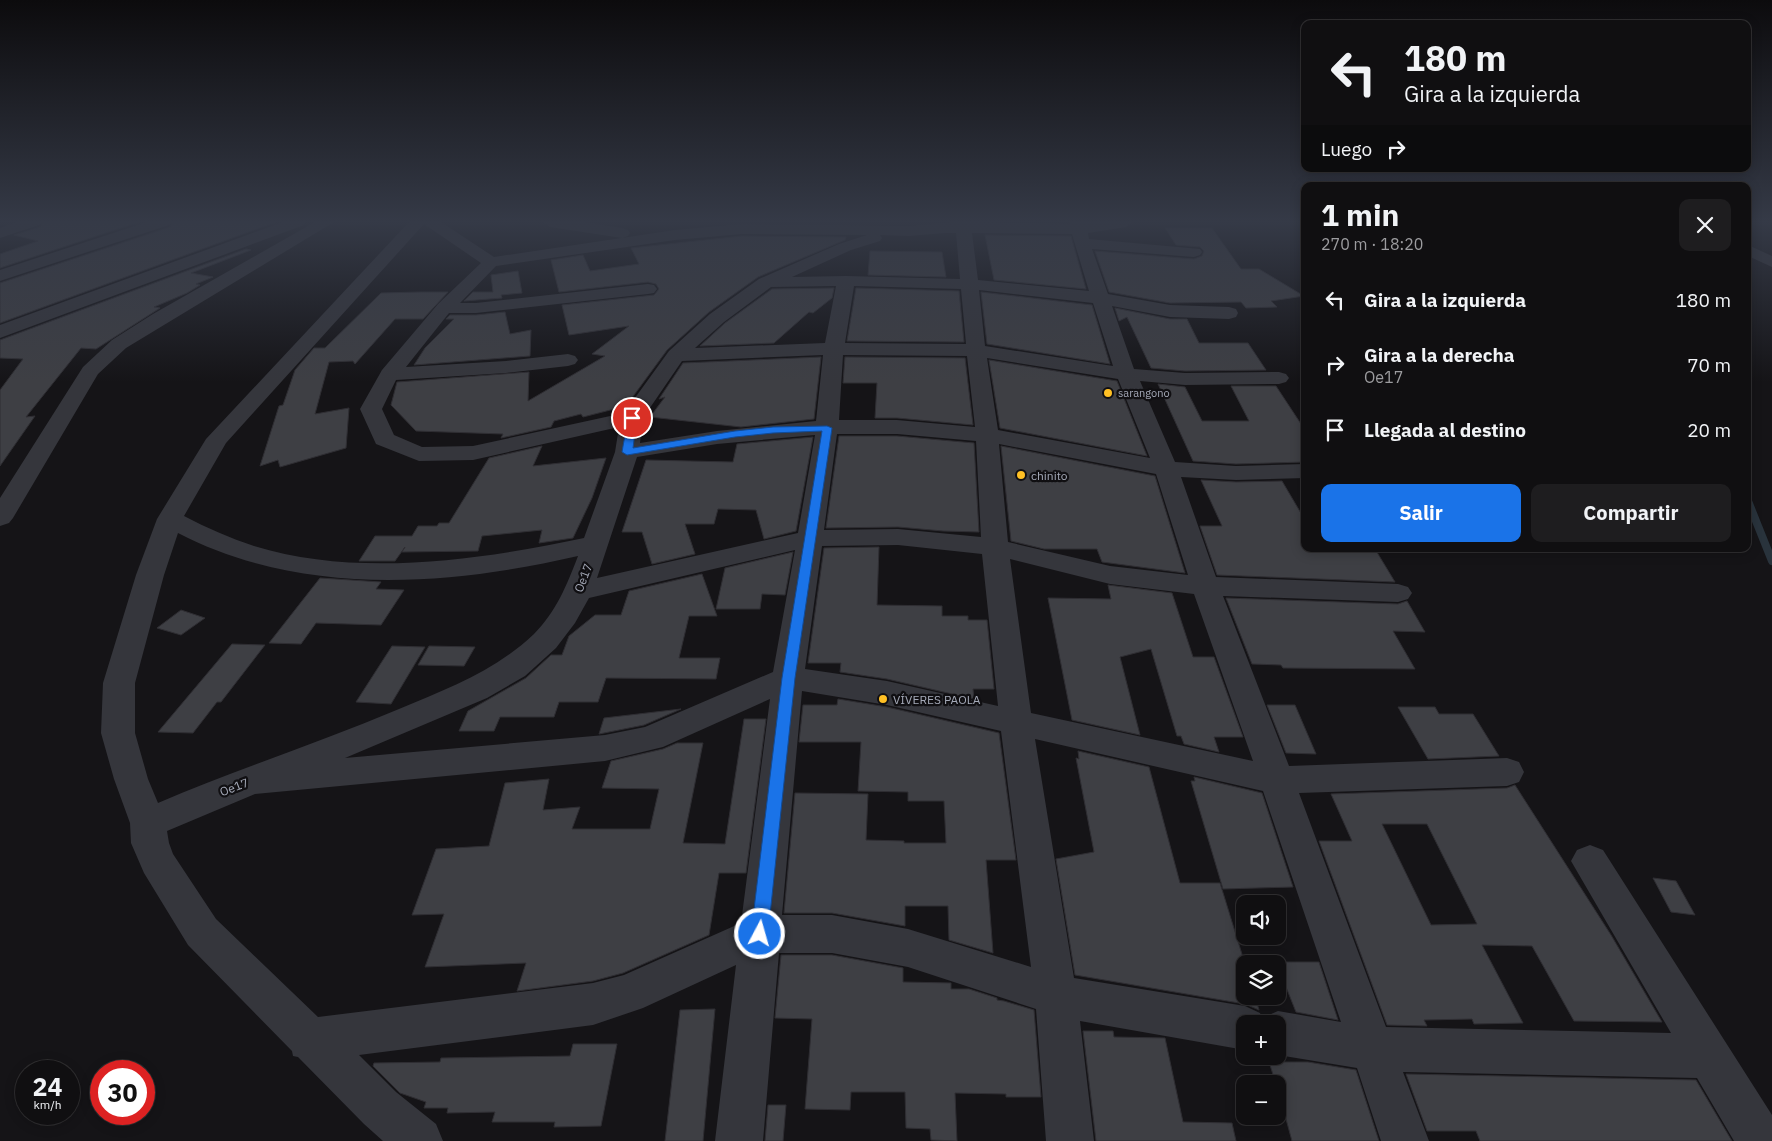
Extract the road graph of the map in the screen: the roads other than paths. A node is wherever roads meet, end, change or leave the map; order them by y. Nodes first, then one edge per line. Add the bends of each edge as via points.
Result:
1 (154, 275) edge
2 (234, 275) edge
3 (369, 275) edge
4 (477, 275) edge
5 (782, 275) edge
6 (968, 275) edge
7 (1093, 275) edge
8 (846, 281) junction
9 (765, 283) junction
10 (969, 284) junction
11 (648, 289) dead end
12 (1100, 298) junction
13 (444, 308) junction
14 (1229, 313) dead end
15 (0, 332) edge
16 (834, 349) junction
17 (976, 350) junction
18 (676, 355) junction
19 (568, 360) dead end
20 (389, 374) junction
21 (1126, 374) junction
22 (1279, 378) dead end
23 (632, 418) junction
24 (827, 428) junction
25 (987, 435) junction
26 (627, 452) junction
27 (1166, 468) junction
28 (1301, 472) edge
29 (0, 518) edge
30 (170, 519) junction
31 (811, 538) junction
32 (595, 544) junction
33 (994, 547) junction
34 (1205, 586) junction
35 (579, 591) junction
36 (1398, 593) dead end
37 (788, 678) junction
38 (1016, 721) junction
39 (1507, 772) dead end
40 (252, 780) junction
41 (1277, 780) junction
42 (148, 823) junction
43 (1590, 861) dead end
44 (760, 934) junction
45 (1056, 996) junction
46 (1236, 1026) edge
47 (1286, 1034) edge
48 (310, 1040) junction
49 (1373, 1049) junction
50 (1708, 1056) junction
51 (418, 1141) edge
52 (739, 1141) edge
53 (1070, 1141) edge
54 (1405, 1141) edge
55 (1761, 1141) edge

1 - 15 street
2 - 29 street via 119,344 90,371
3 - 30 street via 217,439
4 - 13 street
5 - 9 street, Oe17
6 - 10 street
7 - 12 street
8 - 9 street
8 - 10 street
8 - 16 street
9 - 18 street, Oe17 via 717,318
10 - 12 street
10 - 17 street
11 - 13 street via 483,307
12 - 14 street via 1170,310
12 - 21 street
13 - 20 street
16 - 17 street
16 - 18 street
16 - 24 street
17 - 21 street
17 - 25 street
18 - 23 street, Oe17
19 - 20 street
20 - 23 street via 371,409 384,439 419,454 472,453
21 - 22 street via 1185,380
21 - 27 street
23 - 26 street, Oe17
24 - 25 street via 898,426
24 - 26 street via 744,433
24 - 31 street
25 - 27 street
25 - 33 street
26 - 32 street, Oe17
27 - 28 street via 1252,474
27 - 34 street
30 - 32 street via 209,540 275,561 388,572 504,563
30 - 42 street via 147,584 119,683 118,733
31 - 33 street via 898,536
31 - 35 street
31 - 37 street
32 - 35 street, Oe17
33 - 34 street via 1110,575
33 - 38 street
34 - 36 street
34 - 41 street
35 - 40 street, Oe17 via 565,616 544,641 514,668 476,690
37 - 38 street via 887,693
37 - 40 street via 651,738 605,748
37 - 44 street
38 - 41 street
38 - 45 street
39 - 41 street
40 - 42 street, Oe17
41 - 49 street
42 - 48 street via 150,843 157,862 202,932
43 - 50 street
44 - 45 street via 832,934 908,948
44 - 48 street via 628,994 593,1004
44 - 52 street
45 - 46 street
45 - 53 street
47 - 49 street
48 - 51 street
49 - 50 street
49 - 54 street
50 - 55 street

